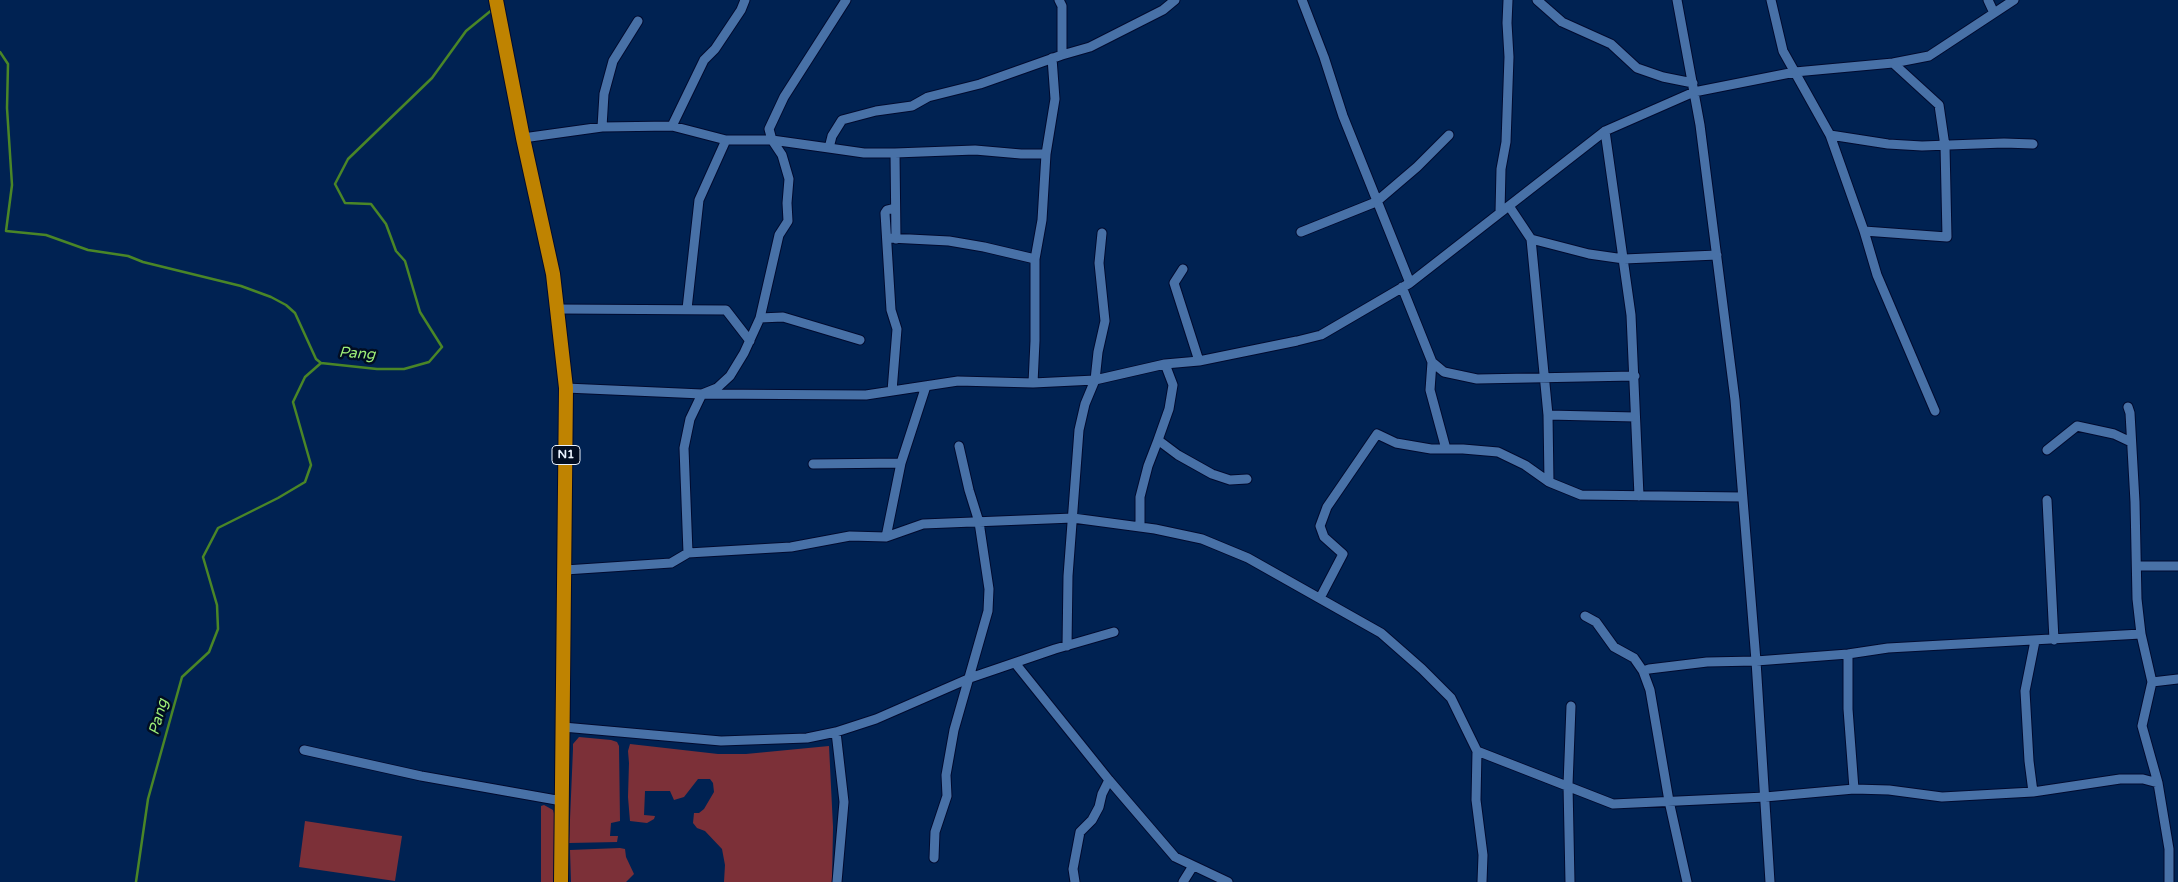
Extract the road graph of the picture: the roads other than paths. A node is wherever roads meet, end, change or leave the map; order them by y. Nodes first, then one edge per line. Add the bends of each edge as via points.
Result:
1 (496, 0) edge
2 (745, 0) edge
3 (846, 0) edge
4 (1059, 0) edge
5 (1175, 0) edge
6 (1302, 0) edge
7 (1508, 0) edge
8 (1538, 0) edge
9 (1678, 0) edge
10 (1771, 0) edge
11 (1988, 0) edge
12 (2014, 0) edge
13 (1994, 13) junction
14 (638, 21) dead end
15 (1062, 54) junction
16 (1052, 58) junction
17 (1893, 63) junction
18 (1795, 72) junction
19 (1694, 88) junction
20 (672, 126) junction
21 (602, 127) junction
22 (1605, 131) junction
23 (1449, 135) dead end
24 (1830, 135) junction
25 (523, 138) junction
26 (726, 140) junction
27 (772, 140) junction
28 (2033, 144) dead end
29 (1945, 146) junction
30 (829, 148) junction
31 (895, 153) junction
32 (1046, 154) junction
33 (1376, 202) junction
34 (1509, 206) junction
35 (1500, 212) junction
36 (1864, 231) junction
37 (1301, 232) dead end
38 (1102, 233) dead end
39 (892, 238) junction
40 (1531, 239) junction
41 (1717, 255) junction
42 (1624, 259) junction
43 (1035, 260) junction
44 (1182, 269) dead end
45 (1406, 285) junction
46 (558, 309) junction
47 (687, 309) junction
48 (760, 318) junction
49 (860, 340) dead end
50 (750, 341) junction
51 (1199, 361) junction
52 (1432, 362) junction
53 (1165, 364) junction
54 (1635, 376) junction
55 (1544, 378) junction
56 (1095, 380) junction
57 (1033, 383) junction
58 (926, 386) junction
59 (566, 388) junction
60 (892, 391) junction
61 (702, 394) junction
62 (2128, 407) dead end
63 (1935, 411) dead end
64 (1548, 415) junction
65 (1635, 417) junction
66 (1158, 440) junction
67 (2131, 442) junction
68 (958, 446) dead end
69 (1446, 449) junction
70 (2047, 450) dead end
71 (901, 463) junction
72 (813, 464) dead end
73 (1247, 479) dead end
74 (1549, 482) junction
75 (1639, 496) junction
76 (1742, 497) junction
77 (2047, 500) dead end
78 (1073, 518) junction
79 (979, 522) junction
80 (1140, 527) junction
81 (886, 536) junction
82 (688, 553) junction
83 (2137, 566) junction
84 (2178, 566) edge
85 (565, 570) junction
86 (1320, 598) junction
87 (1585, 616) dead end
88 (1114, 632) dead end
89 (2141, 634) junction
90 (2054, 640) junction
91 (2035, 641) junction
92 (1067, 646) junction
93 (1848, 654) junction
94 (1756, 661) junction
95 (1015, 663) junction
96 (1643, 671) junction
97 (970, 678) junction
98 (2178, 679) edge
99 (2152, 682) junction
100 (1571, 706) dead end
101 (563, 727) junction
102 (836, 732) junction
103 (304, 750) dead end
104 (1477, 751) junction
105 (1109, 780) junction
106 (2158, 783) junction
107 (1568, 785) junction
108 (1854, 789) junction
109 (2033, 792) junction
110 (1765, 797) junction
111 (562, 801) junction
112 (1669, 801) junction
113 (934, 858) dead end
114 (1193, 866) junction
115 (561, 882) edge
116 (837, 882) edge
117 (1074, 882) edge
118 (1182, 882) edge
119 (1228, 882) edge
120 (1482, 882) edge
121 (1570, 882) edge
122 (1687, 882) edge
123 (1770, 882) edge
124 (2169, 882) edge

1 - 25 highway, N1
2 - 20 street via 715,49 704,60
3 - 27 street via 784,97 769,128
4 - 15 street via 1062,6
5 - 15 street via 1118,34 1090,47
6 - 33 street
7 - 35 street via 1506,142 1501,168
8 - 19 street via 1562,22 1611,44 1637,68
9 - 19 street
10 - 18 street via 1783,51
11 - 13 street
12 - 13 street
13 - 17 street via 1929,56
14 - 21 street via 613,61 604,94
15 - 16 street
16 - 30 street via 980,84 928,97 912,106 842,120
16 - 32 street via 1055,100
17 - 18 street
17 - 29 street via 1939,105
18 - 19 street
18 - 24 street
19 - 22 street
19 - 41 street
20 - 21 street
20 - 26 street
21 - 25 street
22 - 34 street
22 - 42 street
23 - 33 street
24 - 29 street via 1888,144
24 - 36 street
25 - 46 highway, N1
26 - 27 street
26 - 47 street via 699,200
27 - 30 street
27 - 48 street via 782,155 789,178 788,221 779,234
28 - 29 street
29 - 36 street via 1947,237
30 - 31 street
31 - 32 street via 975,150
31 - 39 street via 895,208 885,213
32 - 43 street via 1042,220
33 - 37 street
33 - 45 street
34 - 35 street
34 - 40 street
35 - 45 street
36 - 63 street via 1884,294
38 - 56 street via 1099,263 1105,321
39 - 43 street via 949,241
39 - 60 street via 891,310 897,329
40 - 42 street
40 - 55 street
41 - 42 street
41 - 76 street via 1735,400
42 - 54 street
43 - 57 street
44 - 51 street via 1174,283
45 - 51 street via 1321,335
45 - 52 street
46 - 47 street
46 - 59 highway, N1
47 - 50 street via 726,310
48 - 49 street via 783,317
48 - 50 street
50 - 61 street via 730,376 716,388
51 - 53 street
52 - 55 street via 1444,372 1477,379
52 - 69 street via 1430,390
53 - 56 street
53 - 66 street via 1173,385
54 - 55 street
54 - 65 street
55 - 64 street
56 - 57 street
56 - 78 street via 1079,430
57 - 58 street via 958,381
58 - 60 street
58 - 71 street
59 - 61 street
59 - 85 highway, N1
60 - 61 street via 866,395
61 - 82 street via 690,419 684,448
62 - 67 street
64 - 65 street
64 - 74 street
65 - 75 street
66 - 73 street via 1212,474 1230,480
66 - 80 street via 1140,497
67 - 70 street via 2114,434 2077,426
67 - 83 street
68 - 79 street
69 - 74 street via 1498,452
69 - 86 street via 1396,443 1376,434 1326,507 1320,526 1324,537 1343,554
71 - 72 street
71 - 81 street
74 - 75 street via 1581,495
75 - 76 street
76 - 94 street
77 - 90 street
78 - 79 street
78 - 80 street
78 - 92 street
79 - 81 street via 923,524
79 - 97 street via 989,589 988,611
80 - 86 street via 1202,539 1248,558
81 - 82 street via 850,536 791,547
82 - 85 street via 671,563
83 - 84 street
83 - 89 street
85 - 101 highway, N1
86 - 104 street via 1381,633 1422,669 1451,698
87 - 96 street via 1596,622 1614,648 1634,658
88 - 92 street
89 - 90 street
89 - 99 street
90 - 91 street
91 - 93 street via 1888,648
91 - 109 street via 2025,691
92 - 95 street
93 - 94 street
93 - 108 street
94 - 96 street via 1707,662
94 - 110 street
95 - 97 street
95 - 105 street
96 - 112 street via 1650,690
97 - 102 street via 876,719
97 - 113 street via 954,730 946,775 947,796 935,832
98 - 99 street
99 - 106 street via 2142,726
100 - 107 street
101 - 102 street via 721,741 807,738
101 - 111 highway, N1
102 - 116 street via 844,802
103 - 111 street via 421,776
104 - 107 street
104 - 120 street via 1476,800 1483,856
105 - 114 street via 1175,857
105 - 117 street via 1092,820 1080,832 1073,869
106 - 109 street via 2120,779
106 - 124 street via 2169,849
107 - 112 street via 1613,804
107 - 121 street
108 - 109 street via 1942,797
108 - 110 street
110 - 112 street
110 - 123 street
111 - 115 highway, N1
112 - 122 street
114 - 118 street
114 - 119 street

